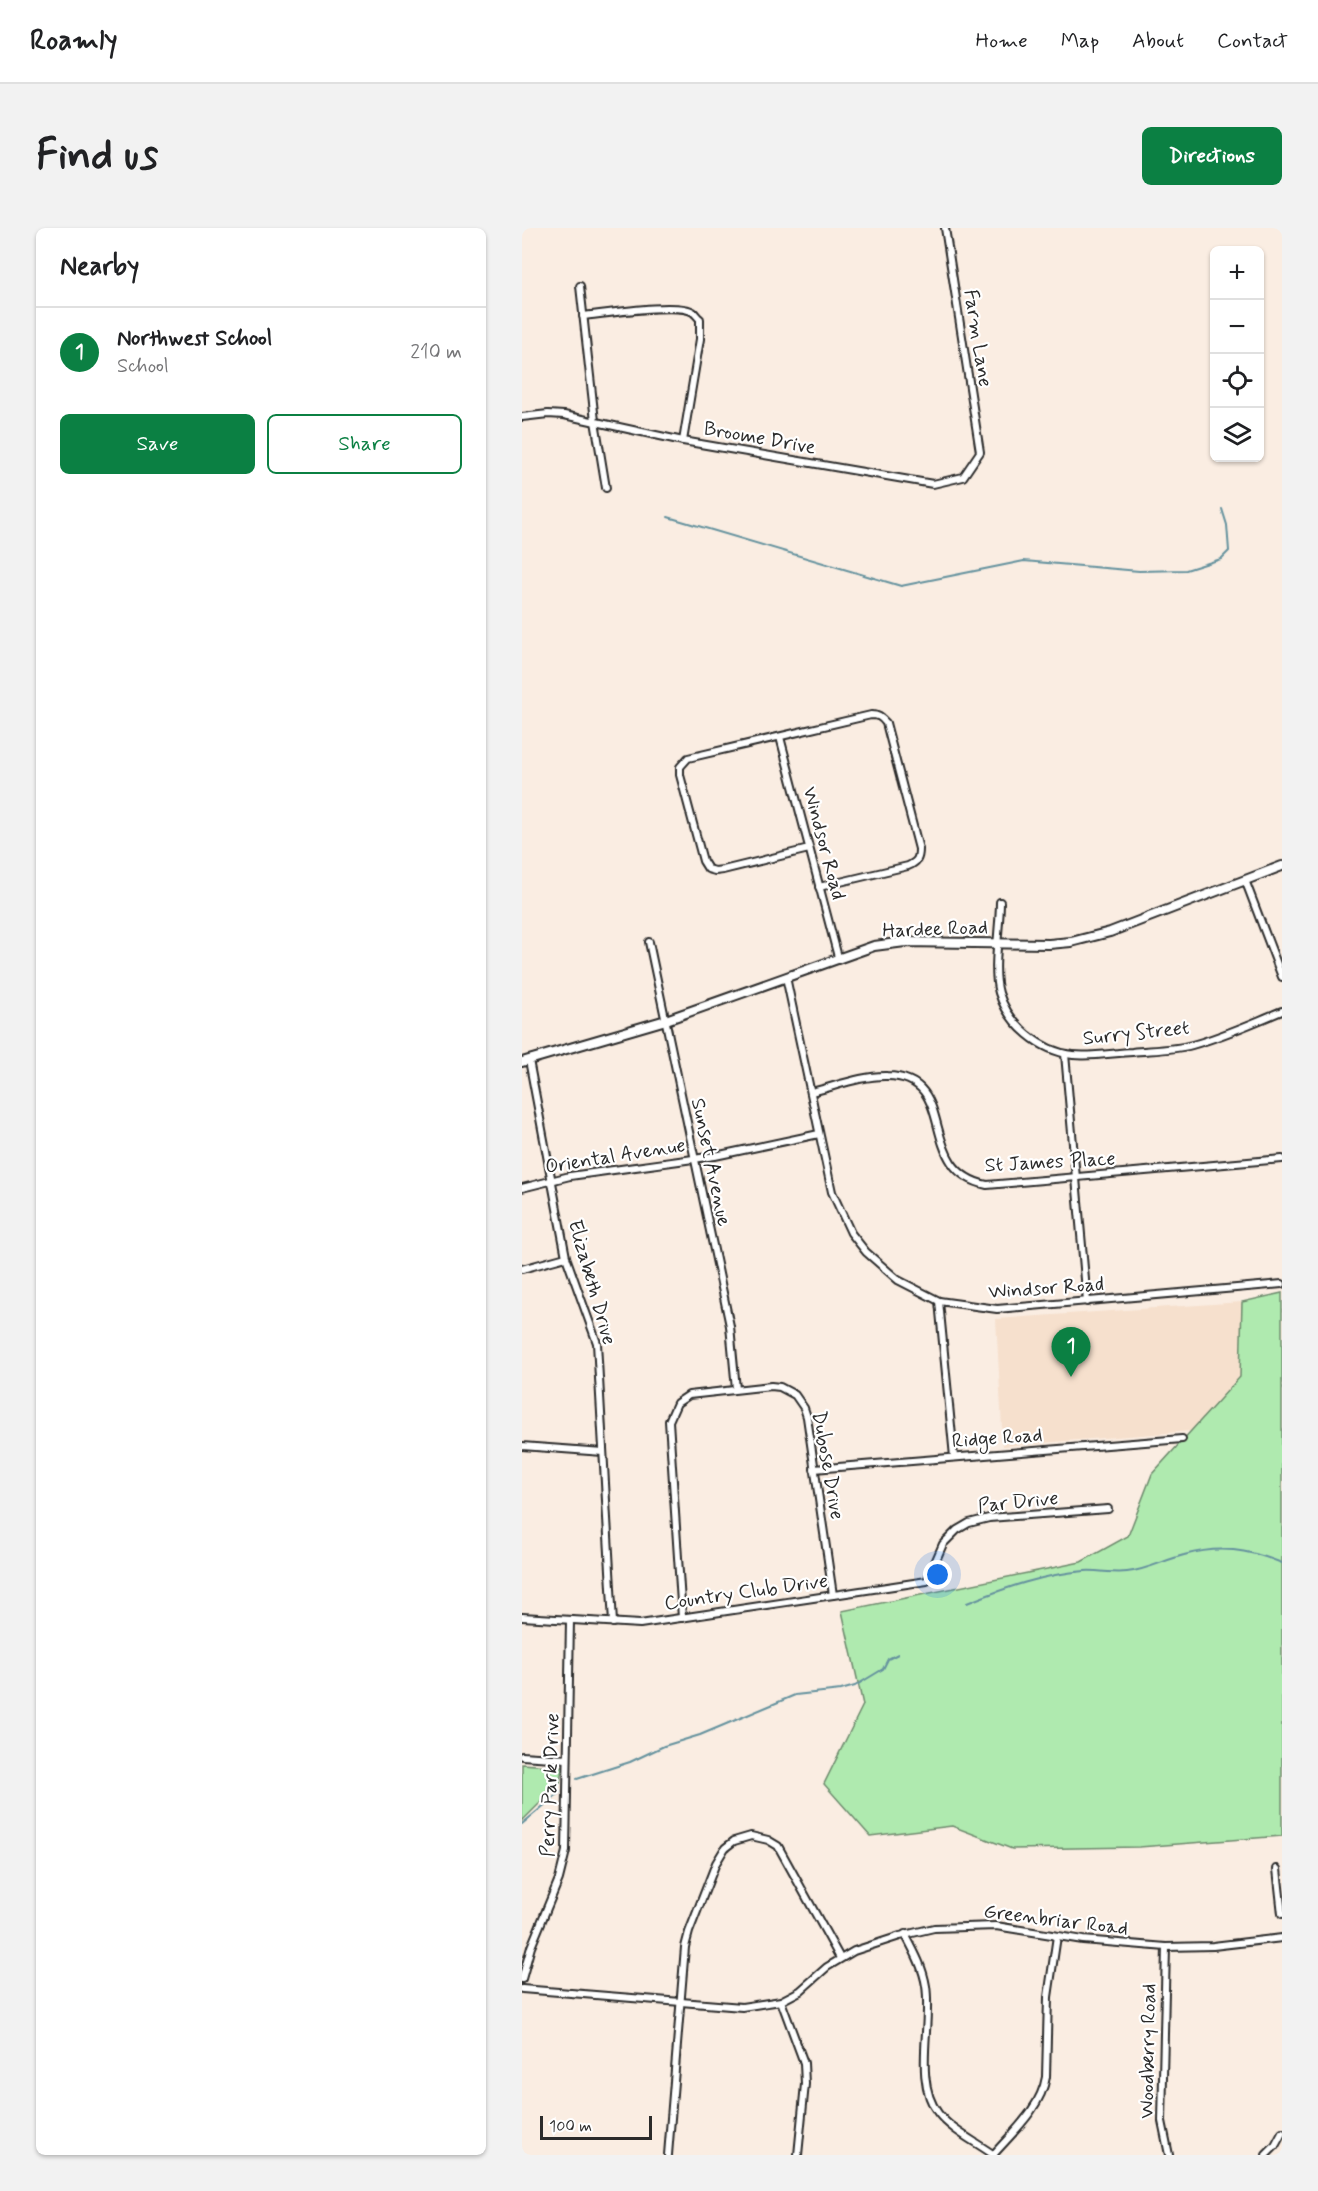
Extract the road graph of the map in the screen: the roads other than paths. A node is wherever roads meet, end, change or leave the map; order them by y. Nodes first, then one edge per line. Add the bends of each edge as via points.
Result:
1 (945, 228) edge
2 (580, 286) dead end
3 (583, 316) junction
4 (522, 417) edge
5 (595, 421) junction
6 (683, 441) junction
7 (980, 452) joint
8 (606, 488) dead end
9 (780, 737) junction
10 (809, 849) junction
11 (1282, 866) edge
12 (1245, 880) junction
13 (819, 887) junction
14 (1000, 902) dead end
15 (649, 942) dead end
16 (999, 943) junction
17 (838, 957) junction
18 (786, 977) junction
19 (1282, 977) edge
20 (1282, 1011) edge
21 (666, 1020) junction
22 (1065, 1054) junction
23 (526, 1061) edge
24 (811, 1092) junction
25 (819, 1134) junction
26 (695, 1159) junction
27 (1282, 1160) edge
28 (1077, 1178) junction
29 (550, 1180) junction
30 (522, 1188) edge
31 (566, 1257) junction
32 (522, 1269) edge
33 (1282, 1284) edge
34 (939, 1301) junction
35 (1087, 1302) junction
36 (736, 1389) junction
37 (1182, 1439) dead end
38 (522, 1446) edge
39 (603, 1452) junction
40 (954, 1457) junction
41 (814, 1469) junction
42 (1108, 1509) dead end
43 (927, 1581) joint
44 (833, 1595) junction
45 (522, 1617) edge
46 (682, 1618) junction
47 (570, 1620) junction
48 (613, 1623) junction
49 (522, 1756) edge
50 (567, 1759) junction
51 (1277, 1869) dead end
52 (1282, 1914) edge
53 (905, 1934) junction
54 (1057, 1936) junction
55 (1282, 1938) edge
56 (1166, 1947) junction
57 (840, 1958) junction
58 (522, 1979) edge
59 (522, 1989) edge
60 (782, 2001) junction
61 (680, 2003) junction
62 (1282, 2133) edge
63 (668, 2155) edge
64 (798, 2155) edge
65 (993, 2155) edge
66 (1168, 2155) edge
67 (1266, 2155) edge

1 - 7 street, Farm Lane
2 - 3 street
3 - 5 street
3 - 6 street via 658,308 692,311 700,319
4 - 5 street, Broome Drive via 548,414
5 - 6 street, Broome Drive
5 - 8 street
6 - 7 street, Broome Drive via 933,484 963,477
9 - 10 street, Windsor Road
9 - 10 street via 688,758 680,767 680,775 708,868 723,870
9 - 13 street via 878,715 886,723 919,849 916,863
10 - 13 street, Windsor Road
11 - 12 street, Hardee Road
12 - 16 street, Hardee Road via 1094,937 1055,944
12 - 19 street
13 - 17 street, Windsor Road
14 - 16 street, Surry Street
15 - 21 street, Sunset Avenue
16 - 17 street, Hardee Road via 890,943
16 - 22 street, Surry Street via 997,980 1008,1012 1029,1036
17 - 18 street, Hardee Road
18 - 21 street, Hardee Road
18 - 24 street, Windsor Road
20 - 22 street, Surry Street via 1183,1047
21 - 23 street, Hardee Road
21 - 26 street, Sunset Avenue
22 - 28 street
23 - 29 street, Elizabeth Drive
24 - 25 street, Windsor Road
24 - 28 street, St James Place via 884,1076 902,1078 918,1087 930,1101 948,1160 969,1179 987,1185
25 - 26 street, Oriental Avenue
25 - 34 street, Windsor Road via 832,1192 851,1233 873,1260 898,1280
26 - 29 street, Oriental Avenue
26 - 36 street, Sunset Avenue via 730,1326
27 - 28 street, St James Place
28 - 35 street
29 - 30 street, Oriental Avenue
29 - 31 street, Elizabeth Drive
31 - 32 street
31 - 39 street, Elizabeth Drive via 597,1343
33 - 35 street, Windsor Road
34 - 35 street, Windsor Road via 997,1310
34 - 40 street
36 - 41 street, Dubose Drive via 771,1386 795,1395 804,1408
36 - 46 street, Dubose Drive via 689,1395 677,1403 669,1421
37 - 40 street, Ridge Road
38 - 39 street
39 - 48 street, Elizabeth Drive
40 - 41 street, Ridge Road
41 - 44 street, Dubose Drive
42 - 43 street, Par Drive via 988,1518 969,1523 943,1544
43 - 44 street, Country Club Drive
44 - 46 street, Country Club Drive
45 - 47 street, Country Club Drive
46 - 48 street, Country Club Drive
47 - 48 street, Country Club Drive
47 - 50 street, Perry Park Drive
49 - 50 street
50 - 58 street, Perry Park Drive via 565,1857
51 - 52 street
53 - 54 street, Greenbriar Road via 978,1925
53 - 57 street, Greenbriar Road
53 - 65 street via 926,1985 926,2079 930,2099 946,2121
54 - 56 street, Greenbriar Road
54 - 65 street via 1048,1997 1043,2089 1035,2106
55 - 56 street, Greenbriar Road
56 - 66 street, Woodberry Road via 1162,2121
57 - 60 street, Greenbriar Road
57 - 61 street via 782,1851 768,1840 746,1837 725,1848 716,1863 685,1947
59 - 61 street, Greenbriar Road
60 - 61 street, Greenbriar Road via 742,2007
60 - 64 street via 804,2063
61 - 63 street
62 - 67 street

